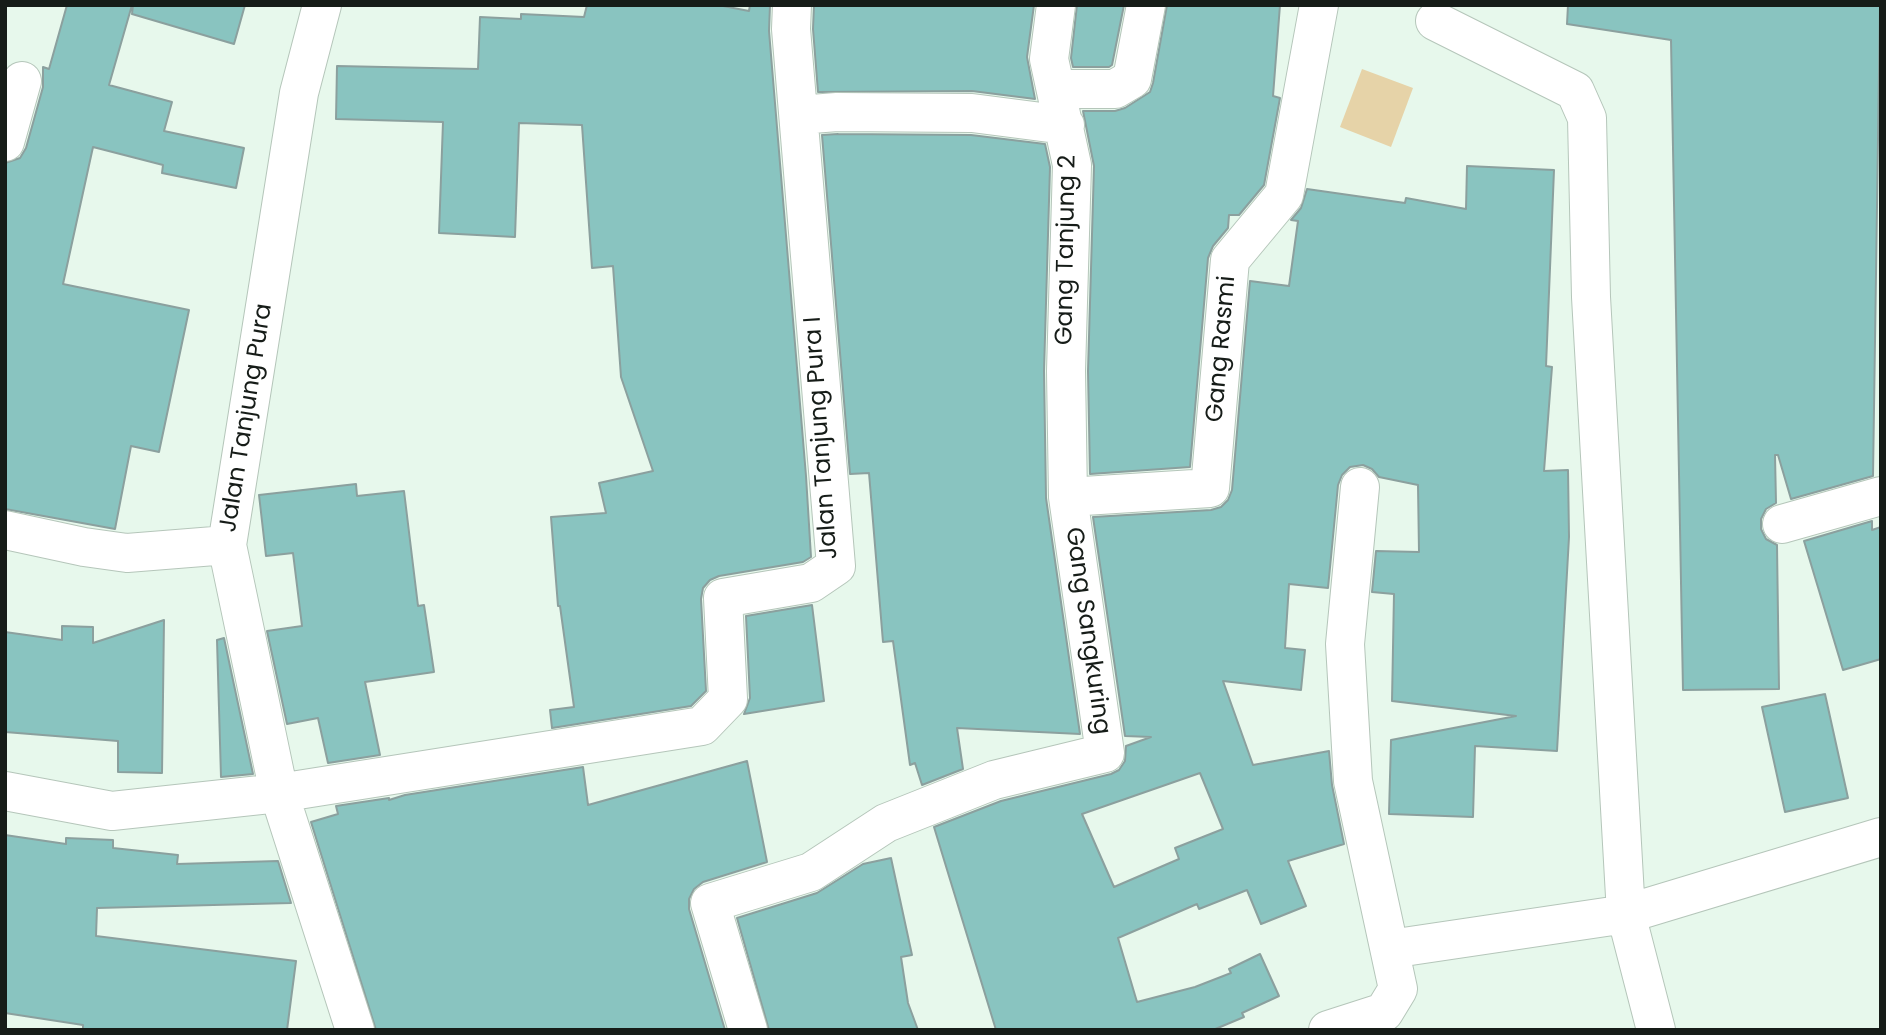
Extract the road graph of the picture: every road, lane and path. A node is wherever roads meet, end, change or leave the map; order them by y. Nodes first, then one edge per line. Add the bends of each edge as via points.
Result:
1 (323, 5) edge
2 (792, 5) edge
3 (1056, 5) edge
4 (1146, 5) edge
5 (1319, 5) edge
6 (1435, 21) dead end
7 (22, 81) dead end
8 (1061, 107) junction
9 (799, 115) junction
10 (5, 142) edge
11 (1360, 487) dead end
12 (1881, 496) edge
13 (1068, 497) junction
14 (1782, 524) dead end
15 (5, 530) edge
16 (227, 545) junction
17 (5, 791) edge
18 (279, 793) junction
19 (1881, 836) edge
20 (1626, 914) junction
21 (1390, 949) junction
22 (355, 1030) edge
23 (748, 1030) edge
24 (1328, 1030) edge
25 (1656, 1030) edge

1 - 16 street, Jalan Tanjung Pura via 299,93
2 - 9 street, Jalan Tanjung Pura I
3 - 8 street, Gang Tanjung 2 via 1049,59
4 - 8 street via 1132,79
5 - 13 street, Gang Rasmi via 1284,194 1230,260 1210,488
6 - 20 street via 1575,91 1587,118 1591,297
7 - 10 street
8 - 9 street
8 - 13 street, Gang Tanjung 2 via 1072,165 1066,371
9 - 18 street, Jalan Tanjung Pura I via 836,566 811,583 723,598 728,699 702,726
11 - 21 street via 1345,644 1353,781
12 - 14 street
13 - 23 street, Gang Sangkuring via 1105,753 994,780 886,823 811,872 710,903
15 - 16 street via 127,553
16 - 18 street, Jalan Tanjung Pura
17 - 18 street via 113,811
18 - 22 street, Jalan Tanjung Pura
19 - 20 street
20 - 21 street
20 - 25 street
21 - 24 street via 1398,989 1384,1012

